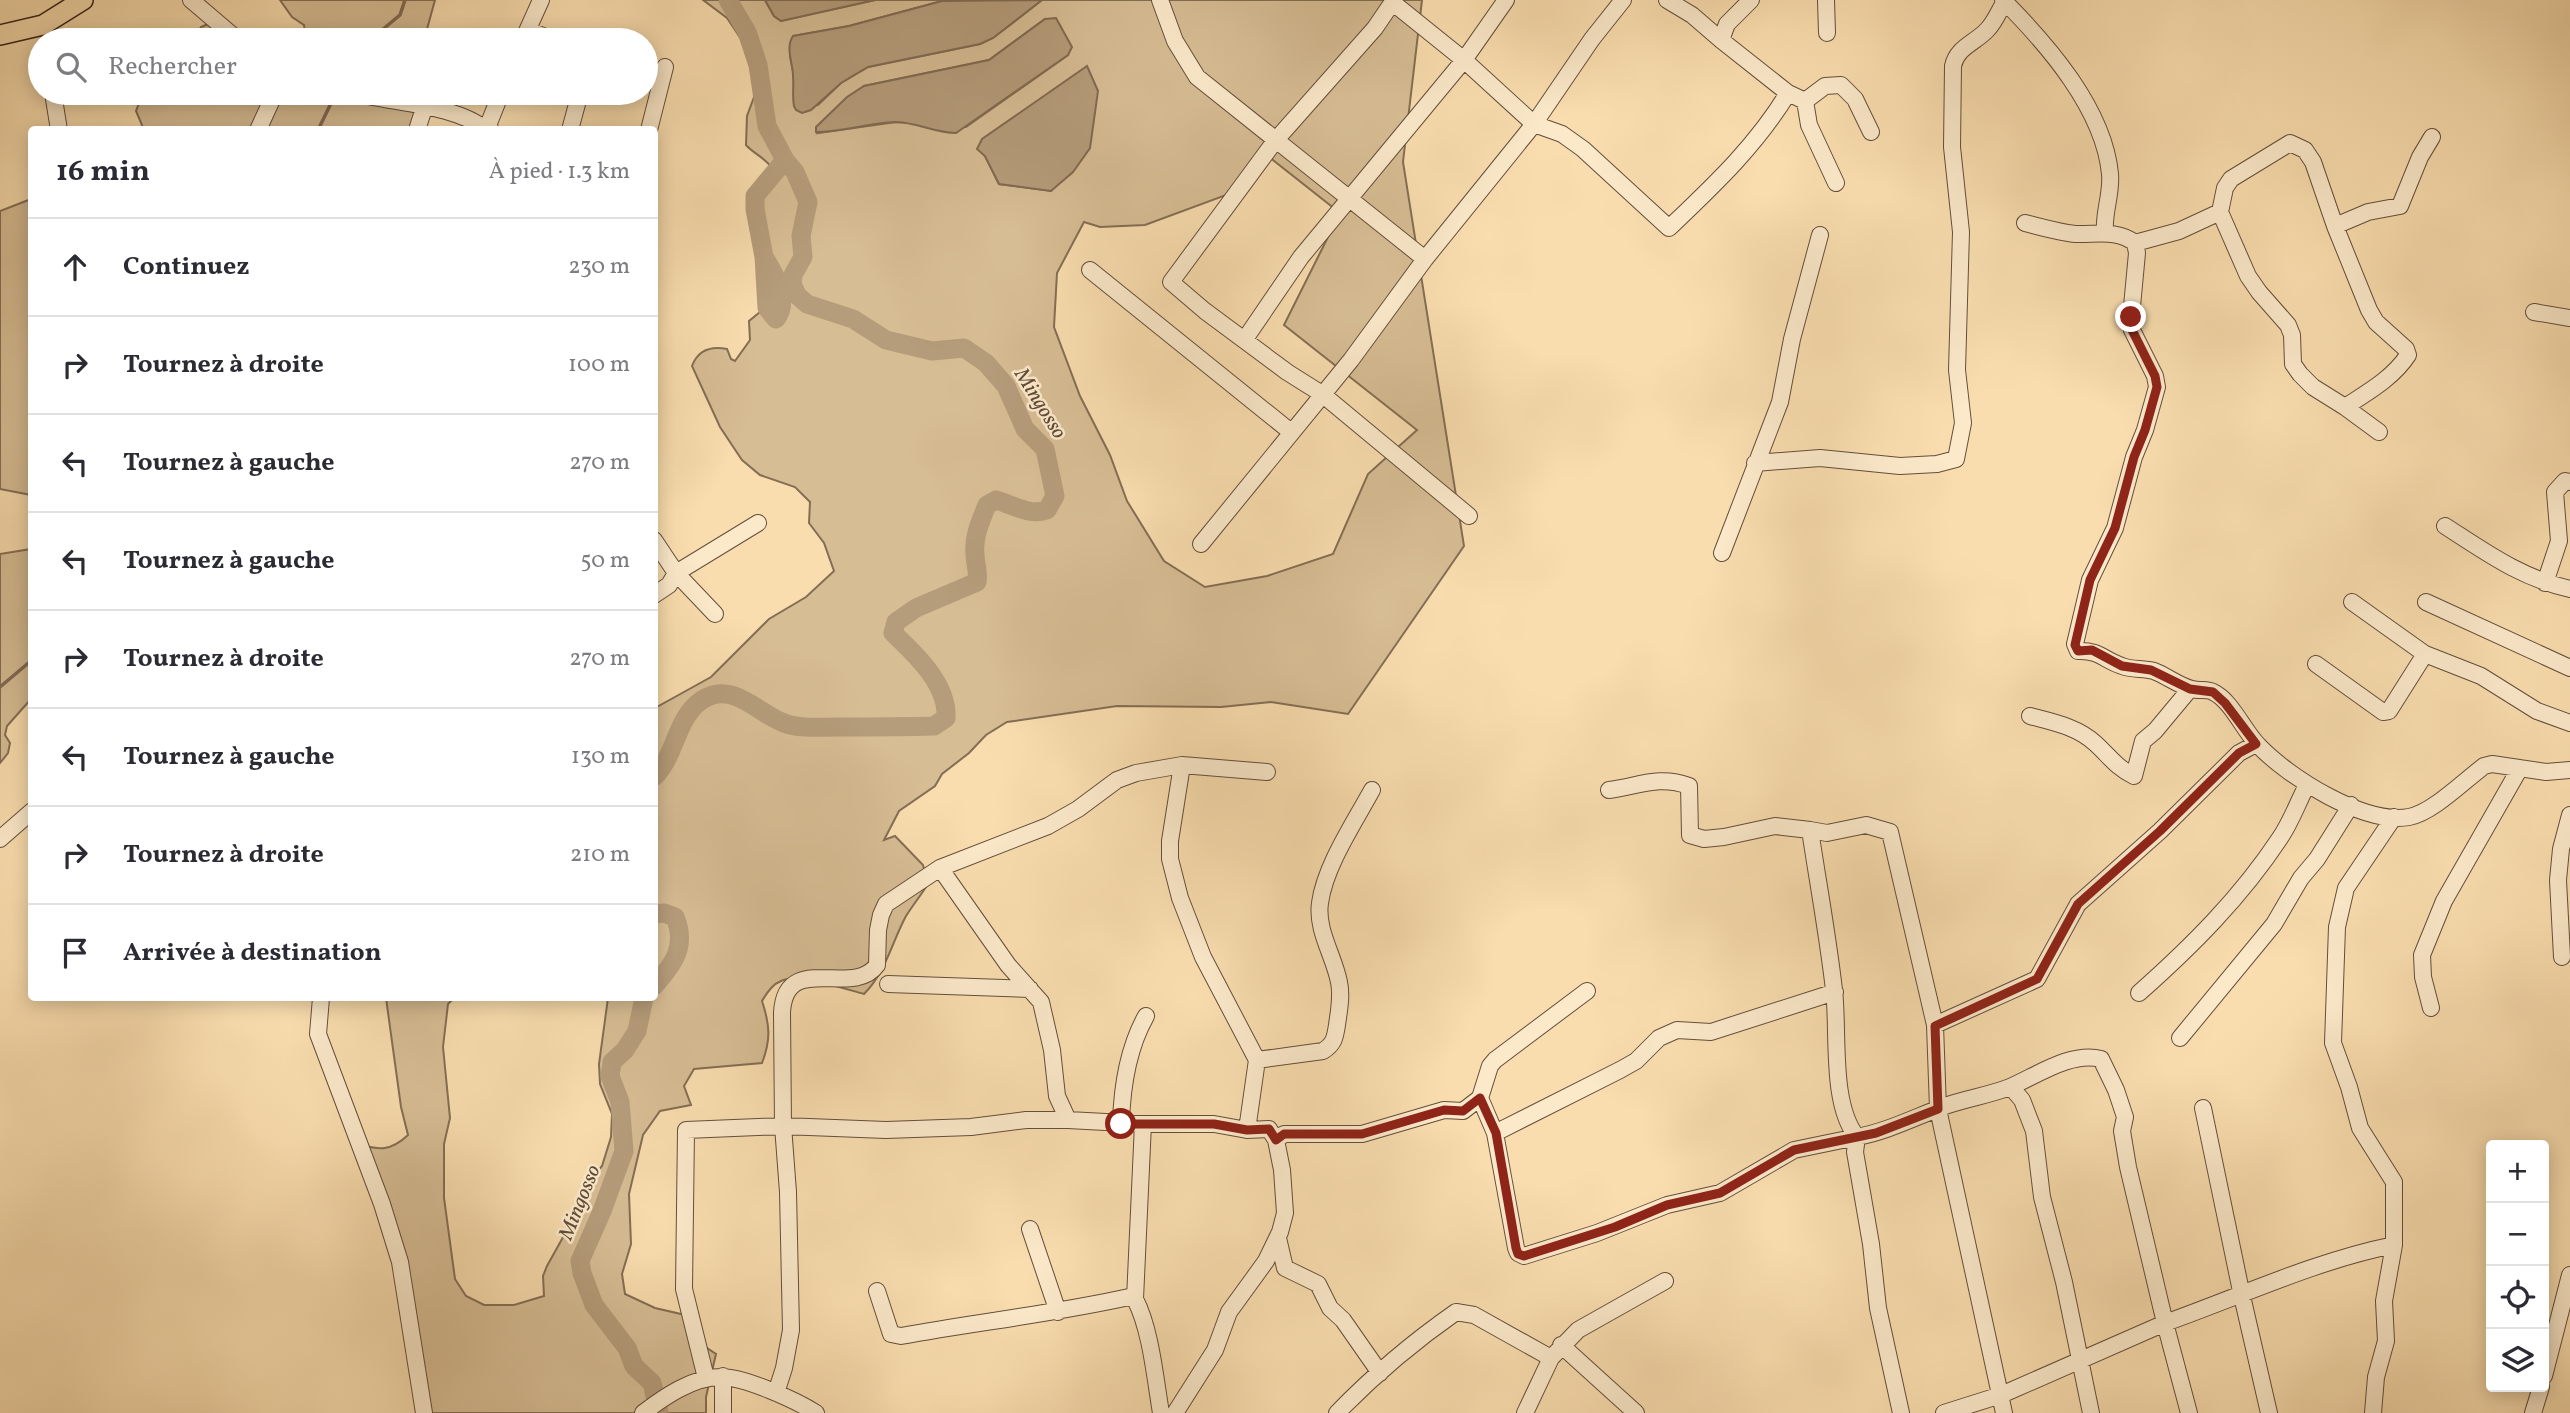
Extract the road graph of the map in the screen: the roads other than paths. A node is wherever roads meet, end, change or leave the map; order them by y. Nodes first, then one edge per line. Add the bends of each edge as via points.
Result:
1 (83, 0) edge
2 (191, 0) edge
3 (541, 0) edge
4 (1160, 0) edge
5 (1506, 0) edge
6 (1623, 0) edge
7 (1667, 0) edge
8 (1751, 0) edge
9 (1826, 0) edge
10 (1393, 1) edge
11 (2004, 1) edge
12 (49, 28) edge
13 (224, 28) edge
14 (529, 28) edge
15 (28, 33) edge
16 (1827, 33) dead end
17 (0, 35) edge
18 (1721, 40) junction
19 (1464, 60) junction
20 (665, 66) dead end
21 (1788, 93) junction
22 (658, 94) edge
23 (1805, 101) junction
24 (54, 105) edge
25 (269, 105) edge
26 (420, 105) edge
27 (497, 105) edge
28 (577, 105) edge
29 (655, 105) edge
30 (425, 106) junction
31 (1535, 124) junction
32 (58, 126) edge
33 (260, 126) edge
34 (418, 126) edge
35 (480, 126) edge
36 (489, 126) edge
37 (571, 126) edge
38 (650, 126) edge
39 (1871, 132) dead end
40 (2432, 137) dead end
41 (1275, 141) junction
42 (1836, 183) dead end
43 (1349, 199) junction
44 (2220, 212) junction
45 (2025, 223) dead end
46 (2335, 226) junction
47 (2105, 233) junction
48 (1820, 235) dead end
49 (2135, 243) junction
50 (1425, 259) junction
51 (1090, 270) dead end
52 (2534, 312) dead end
53 (2570, 318) edge
54 (1245, 339) junction
55 (1322, 394) junction
56 (2345, 407) junction
57 (1291, 432) junction
58 (2379, 432) dead end
59 (1755, 463) junction
60 (2570, 482) edge
61 (1469, 516) dead end
62 (758, 523) dead end
63 (2445, 526) dead end
64 (1201, 544) dead end
65 (658, 546) edge
66 (1722, 553) dead end
67 (676, 573) junction
68 (2545, 583) junction
69 (2570, 589) edge
70 (658, 592) edge
71 (2352, 602) dead end
72 (2426, 602) dead end
73 (715, 614) dead end
74 (2425, 654) junction
75 (2316, 664) dead end
76 (2570, 668) edge
77 (2190, 689) junction
78 (2030, 716) dead end
79 (2570, 723) edge
80 (2256, 744) junction
81 (1182, 765) junction
82 (2520, 768) junction
83 (2570, 770) edge
84 (1267, 772) dead end
85 (2307, 785) junction
86 (1373, 790) dead end
87 (1609, 790) dead end
88 (2351, 805) junction
89 (28, 814) edge
90 (2570, 815) edge
91 (2394, 817) junction
92 (1811, 830) junction
93 (0, 839) edge
94 (940, 868) junction
95 (2562, 957) dead end
96 (888, 984) dead end
97 (1030, 989) junction
98 (1587, 990) dead end
99 (1835, 992) junction
100 (2139, 993) dead end
101 (321, 1001) edge
102 (2431, 1008) dead end
103 (1146, 1016) dead end
104 (1935, 1026) junction
105 (2180, 1038) dead end
106 (1257, 1060) junction
107 (2011, 1087) junction
108 (1480, 1098) junction
109 (2203, 1108) dead end
110 (1938, 1109) junction
111 (1068, 1121) junction
112 (1121, 1124) junction
113 (1143, 1125) junction
114 (783, 1126) junction
115 (1247, 1130) junction
116 (1496, 1133) junction
117 (1857, 1137) junction
118 (1276, 1140) junction
119 (1030, 1229) dead end
120 (1278, 1238) junction
121 (2394, 1245) junction
122 (2570, 1275) edge
123 (1665, 1281) dead end
124 (877, 1291) dead end
125 (2242, 1296) junction
126 (1135, 1298) junction
127 (1058, 1312) junction
128 (2165, 1323) junction
129 (1556, 1352) junction
130 (2549, 1357) edge
131 (2081, 1360) junction
132 (1380, 1373) junction
133 (723, 1376) junction
134 (706, 1378) junction
135 (2540, 1392) edge
136 (776, 1393) junction
137 (2001, 1395) junction
138 (1629, 1411) edge
139 (644, 1412) edge
140 (2538, 1412) edge
141 (424, 1413) edge
142 (723, 1413) edge
143 (816, 1413) edge
144 (1161, 1413) edge
145 (1175, 1413) edge
146 (1336, 1413) edge
147 (1525, 1413) edge
148 (1901, 1413) edge
149 (1944, 1413) edge
150 (2004, 1413) edge
151 (2091, 1413) edge
152 (2189, 1413) edge
153 (2269, 1413) edge
154 (2373, 1413) edge

1 - 12 main road
2 - 13 street
3 - 14 street
4 - 41 street via 1175,41 1197,77
5 - 19 street
6 - 31 street
7 - 18 street
8 - 18 street via 1727,24
9 - 16 street
10 - 19 street
10 - 41 street via 1375,28
11 - 47 street via 2077,89 2095,123 2110,177
11 - 59 street via 1985,32 1961,50 1953,66 1952,147 1961,232 1957,370 1962,423 1956,459 1900,466 1821,458
15 - 17 main road
18 - 21 street
19 - 31 street
19 - 43 street
20 - 22 street
21 - 23 street
21 - 31 street via 1741,159 1670,228 1583,149 1562,134
23 - 39 street via 1825,86 1841,85 1855,99
23 - 42 street via 1809,124
24 - 32 street
25 - 33 street
26 - 30 street
27 - 36 street
28 - 37 street
29 - 38 street
30 - 34 street
30 - 35 street
31 - 50 street
40 - 46 street via 2400,206 2368,212
41 - 43 street
41 - 54 street via 1171,282
43 - 50 street
43 - 54 street via 1301,257
44 - 46 street via 2231,179 2290,143 2305,150 2313,162
44 - 49 street via 2179,231
44 - 56 street via 2248,275 2288,325 2293,364 2313,387
45 - 47 street via 2072,233
46 - 56 street via 2369,310 2408,355 2384,381
47 - 49 street
48 - 59 street via 1791,339 1780,402
49 - 77 street via 2132,330 2157,387 2115,528 2090,580 2075,645 2078,651 2092,650 2122,666 2151,670
50 - 55 street
51 - 57 street
52 - 53 street
54 - 55 street
55 - 57 street
55 - 61 street
56 - 58 street
57 - 64 street
59 - 66 street
60 - 68 street via 2565,481 2555,492 2559,541
62 - 67 street
63 - 68 street via 2510,568
65 - 67 street
67 - 70 street
67 - 73 street
68 - 69 street
71 - 74 street
72 - 76 street
74 - 75 street via 2389,711 2383,712
74 - 79 street via 2482,676 2537,711
77 - 78 street via 2143,741 2134,776 2118,768 2077,730
77 - 80 street via 2213,692
80 - 85 street
80 - 104 street via 2222,768 2078,904 2037,979
81 - 84 street
81 - 94 street via 1117,780 1078,810 1048,825
81 - 106 street via 1170,859 1203,957
82 - 83 street
82 - 91 street via 2484,766 2426,810
82 - 102 street via 2451,889 2422,955
85 - 88 street
85 - 100 street via 2281,837 2225,910
86 - 106 street via 1342,843 1320,902 1322,928 1341,995 1335,1039 1322,1051
87 - 92 street via 1656,779 1689,786 1690,835 1704,839 1775,826
88 - 91 street
88 - 105 street via 2274,924
89 - 93 street
90 - 95 street via 2558,880
91 - 121 street via 2346,888 2340,908 2333,1043 2360,1128 2394,1182
92 - 99 street
92 - 104 street via 1827,833 1866,825 1890,832
94 - 97 street
94 - 114 street via 886,904 874,969 846,979 802,980 790,987 782,1013
96 - 97 street
97 - 111 street via 1041,1002 1058,1096
98 - 108 street via 1495,1060
99 - 116 street via 1711,1032 1677,1030 1659,1038 1636,1061
99 - 117 street via 1841,1093 1848,1127
101 - 141 street via 318,1034 398,1252
103 - 112 street via 1135,1037
104 - 110 street
106 - 115 street
107 - 110 street
107 - 128 street via 2073,1061 2101,1059 2125,1117 2122,1131 2128,1167
107 - 131 street via 2022,1100 2034,1131 2042,1198
108 - 116 street
108 - 118 street via 1463,1111 1444,1110 1362,1134 1284,1134
109 - 125 street
110 - 117 street
110 - 137 street
111 - 112 street
111 - 114 street via 886,1130
112 - 113 street
113 - 115 street via 1214,1124
113 - 126 street
114 - 134 street via 686,1130 684,1289
114 - 136 street via 791,1330
115 - 118 street via 1269,1129
116 - 117 street via 1516,1248 1524,1256 1667,1205 1720,1193 1794,1150
117 - 148 street via 1855,1152 1878,1308
118 - 120 street via 1284,1213
119 - 127 street
120 - 132 street via 1286,1268 1318,1284 1330,1308
120 - 145 street via 1229,1311 1215,1350
121 - 125 street via 2309,1268
121 - 154 street via 2384,1301 2386,1341
122 - 130 street
123 - 129 street via 1590,1322
124 - 127 street via 891,1334 901,1336
125 - 128 street
125 - 153 street
126 - 127 street
126 - 144 street
128 - 131 street
128 - 152 street
129 - 132 street via 1474,1315 1456,1312
129 - 138 street
129 - 147 street
131 - 137 street
131 - 151 street
132 - 146 street
133 - 134 street
133 - 136 street
133 - 142 street
134 - 139 street via 675,1391
135 - 140 street
136 - 143 street
137 - 149 street
137 - 150 street

